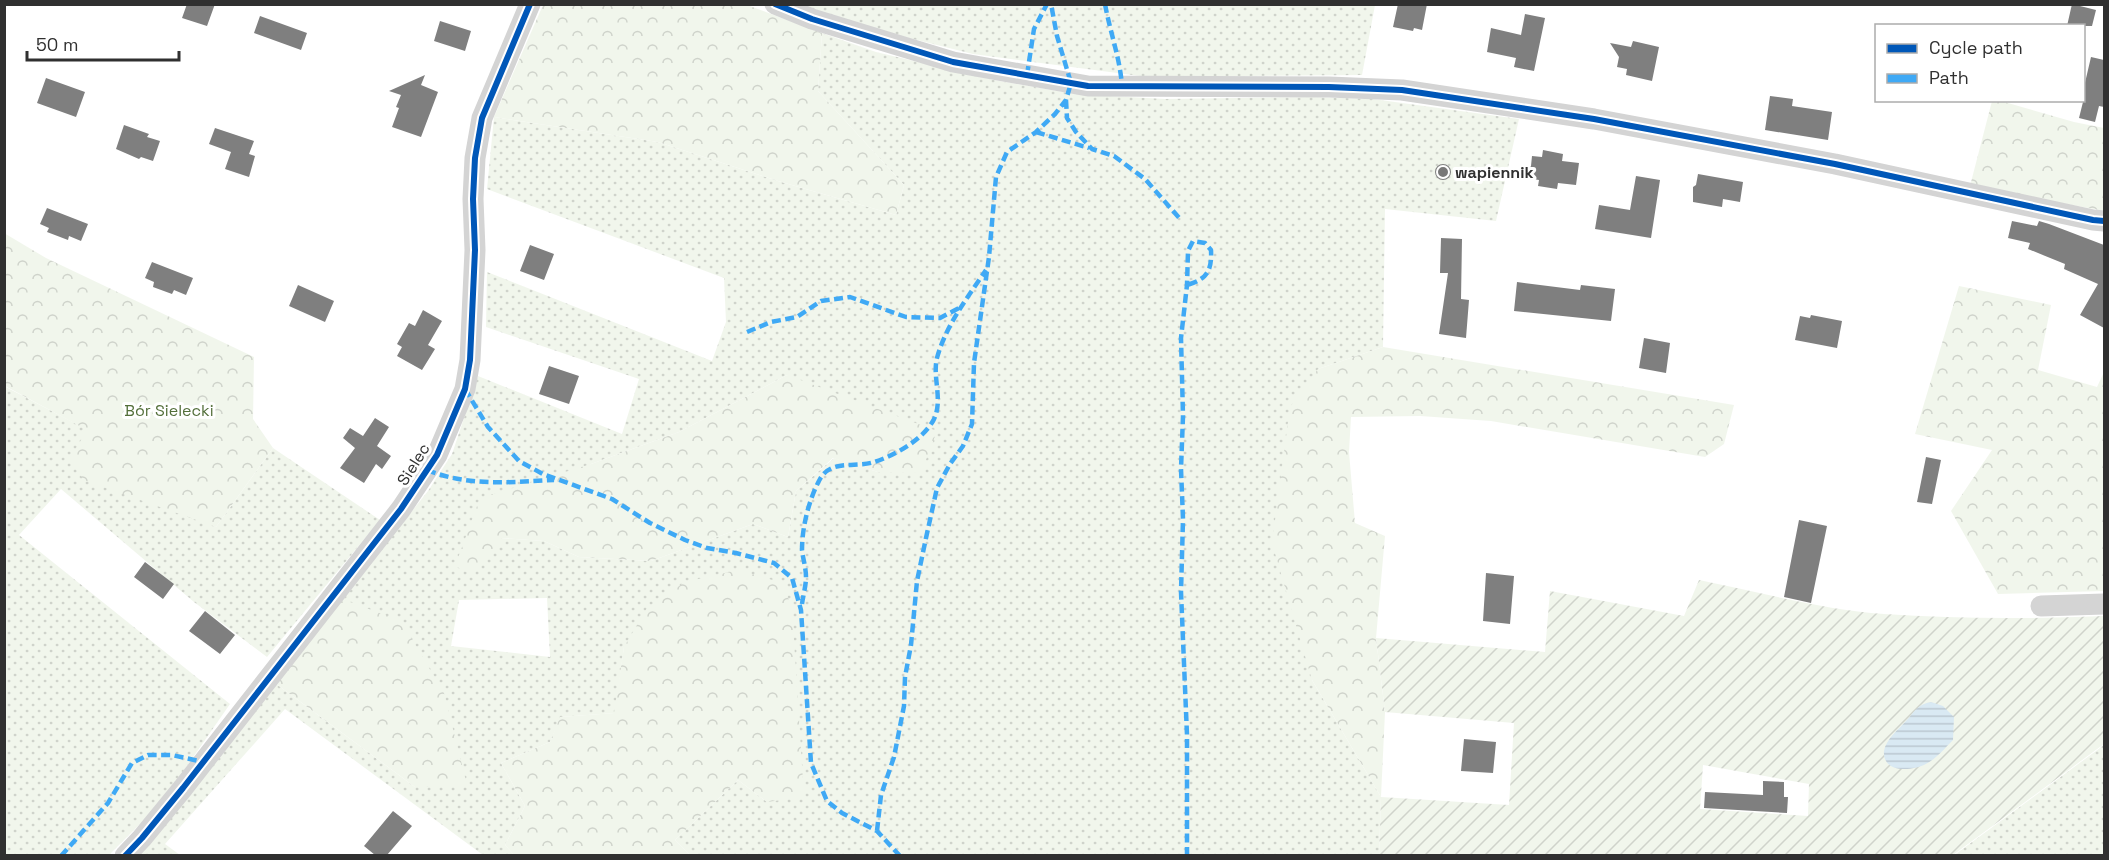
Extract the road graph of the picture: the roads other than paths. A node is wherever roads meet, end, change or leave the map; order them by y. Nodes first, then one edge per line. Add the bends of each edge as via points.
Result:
1 (530, 4) edge
2 (775, 4) edge
3 (2104, 221) edge
4 (2104, 604) edge
5 (2041, 606) dead end
6 (125, 855) edge

1 - 6 street, Sielec via 482,118 475,158 470,360 465,389 437,455 386,528 183,788
2 - 3 street via 953,63 1088,86 1402,90 1594,119
4 - 5 street

